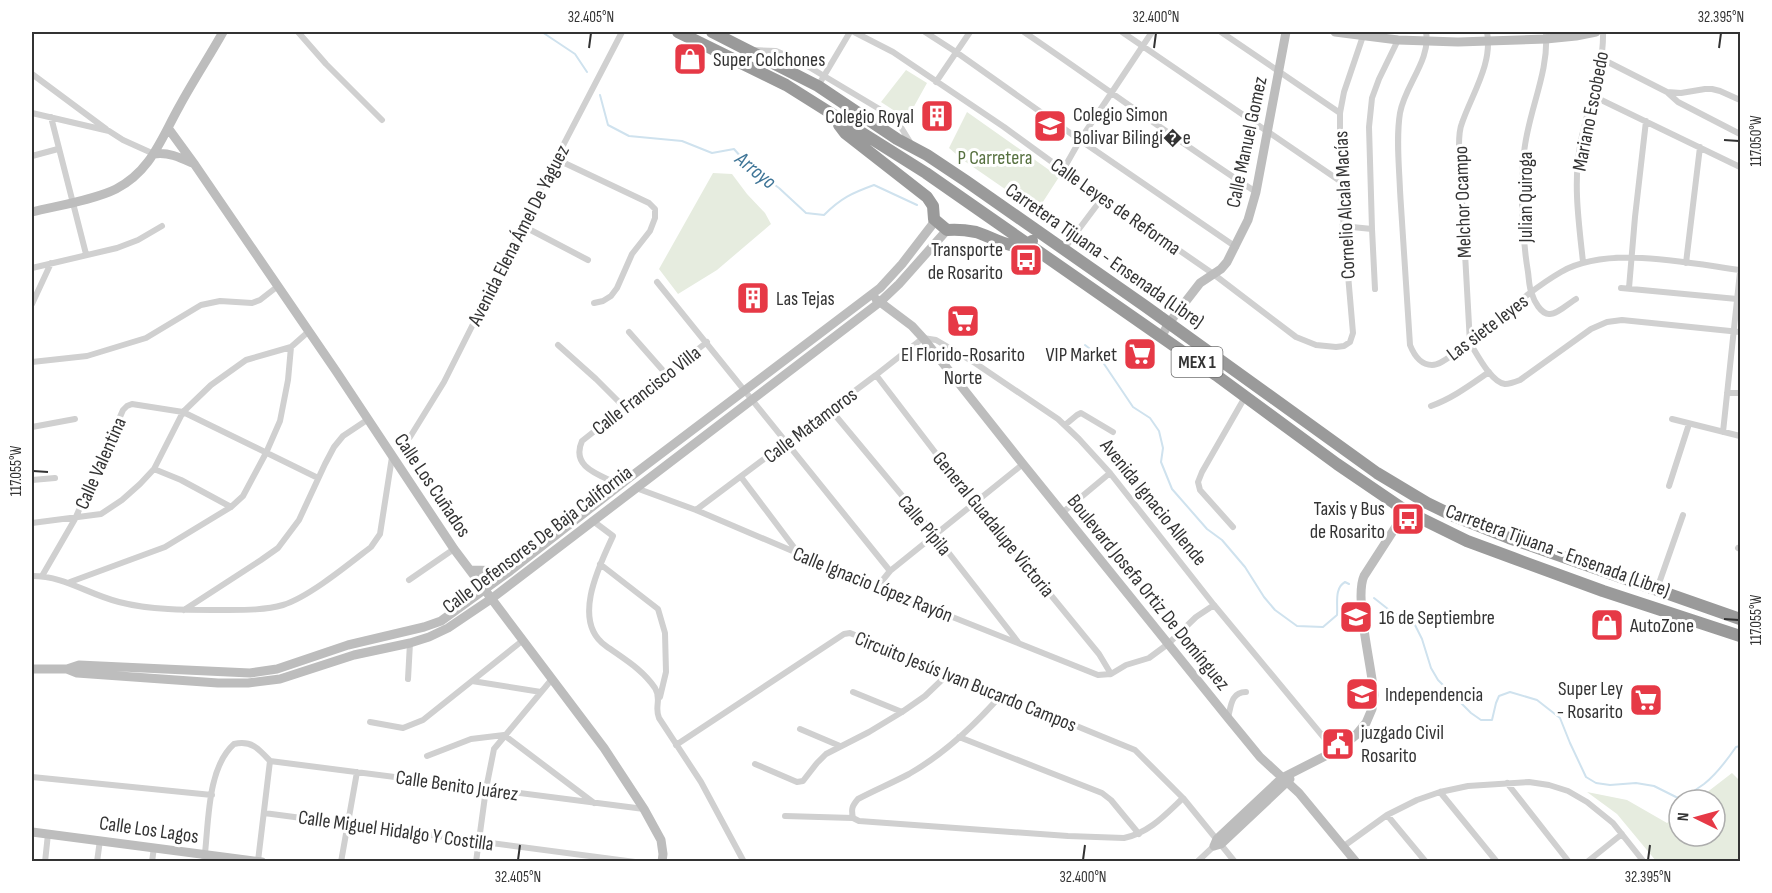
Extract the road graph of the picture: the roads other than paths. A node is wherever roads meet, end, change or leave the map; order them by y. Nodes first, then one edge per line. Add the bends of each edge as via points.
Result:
1 (223, 32) edge
2 (298, 32) edge
3 (622, 32) edge
4 (679, 32) edge
5 (712, 32) edge
6 (852, 32) edge
7 (925, 32) edge
8 (970, 32) edge
9 (1024, 32) edge
10 (1122, 32) edge
11 (1152, 32) edge
12 (1221, 32) edge
13 (1286, 32) edge
14 (1335, 32) edge
15 (1426, 32) edge
16 (1596, 32) edge
17 (1603, 32) edge
18 (1363, 34) edge
19 (1546, 35) edge
20 (1488, 36) edge
21 (1398, 40) junction
22 (1428, 42) junction
23 (1142, 46) junction
24 (957, 52) junction
25 (1602, 59) junction
26 (1279, 72) junction
27 (32, 74) edge
28 (821, 81) junction
29 (936, 82) junction
30 (1667, 92) junction
31 (1113, 93) junction
32 (1593, 96) junction
33 (1740, 100) edge
34 (32, 113) edge
35 (1340, 113) junction
36 (51, 117) junction
37 (382, 120) dead end
38 (840, 120) junction
39 (1646, 121) junction
40 (168, 128) junction
41 (109, 131) junction
42 (1267, 132) junction
43 (1740, 134) edge
44 (897, 139) junction
45 (1080, 140) junction
46 (1700, 147) junction
47 (913, 148) junction
48 (58, 149) junction
49 (154, 154) junction
50 (32, 156) edge
51 (556, 159) junction
52 (195, 165) junction
53 (1740, 167) edge
54 (1063, 170) junction
55 (1340, 181) junction
56 (1256, 192) junction
57 (1103, 197) junction
58 (72, 202) junction
59 (32, 212) edge
60 (934, 219) junction
61 (162, 226) dead end
62 (523, 226) junction
63 (1342, 226) junction
64 (1372, 229) junction
65 (947, 230) junction
66 (1029, 244) junction
67 (1236, 247) junction
68 (1063, 249) junction
69 (87, 254) junction
70 (1633, 257) junction
71 (588, 260) dead end
72 (1583, 262) junction
73 (51, 263) junction
74 (1686, 263) junction
75 (32, 267) edge
76 (1740, 271) edge
77 (1095, 272) junction
78 (1212, 273) junction
79 (657, 282) dead end
80 (278, 286) junction
81 (1621, 288) dead end
82 (1629, 288) junction
83 (1375, 289) dead end
84 (1531, 293) junction
85 (870, 295) junction
86 (1576, 299) dead end
87 (1737, 300) junction
88 (880, 302) junction
89 (594, 303) dead end
90 (32, 304) edge
91 (1169, 324) junction
92 (308, 332) junction
93 (629, 332) dead end
94 (1737, 332) edge
95 (1161, 337) junction
96 (923, 338) junction
97 (707, 342) junction
98 (1350, 342) joint
99 (1470, 342) junction
100 (558, 345) dead end
101 (291, 347) junction
102 (792, 356) junction
103 (32, 363) edge
104 (799, 364) junction
105 (1489, 372) junction
106 (666, 374) junction
107 (876, 375) junction
108 (745, 390) junction
109 (1727, 393) junction
110 (1740, 393) edge
111 (1245, 396) junction
112 (752, 399) junction
113 (1431, 406) dead end
114 (624, 408) junction
115 (830, 409) junction
116 (183, 412) junction
117 (75, 419) dead end
118 (1672, 419) dead end
119 (367, 420) junction
120 (1689, 424) junction
121 (1065, 425) junction
122 (32, 427) edge
123 (1113, 432) dead end
124 (1723, 432) junction
125 (1740, 436) edge
126 (410, 437) dead end
127 (787, 442) junction
128 (266, 453) junction
129 (392, 457) junction
130 (1023, 464) junction
131 (154, 469) junction
132 (1110, 473) junction
133 (629, 477) junction
134 (741, 477) junction
135 (55, 478) dead end
136 (318, 478) junction
137 (32, 480) edge
138 (620, 485) junction
139 (1669, 486) dead end
140 (636, 488) junction
141 (976, 502) junction
142 (231, 507) junction
143 (696, 510) junction
144 (1406, 511) junction
145 (1062, 513) junction
146 (1683, 515) dead end
147 (75, 519) junction
148 (593, 521) junction
149 (32, 523) edge
150 (1233, 527) dead end
151 (934, 534) junction
152 (454, 549) junction
153 (799, 554) junction
154 (600, 564) junction
155 (470, 570) junction
156 (510, 571) junction
157 (890, 571) junction
158 (32, 576) edge
159 (42, 576) junction
160 (409, 580) dead end
161 (69, 582) junction
162 (878, 587) junction
163 (1657, 589) junction
164 (485, 590) junction
165 (491, 598) junction
166 (1214, 605) junction
167 (183, 610) junction
168 (1740, 617) edge
169 (445, 624) junction
170 (1740, 636) edge
171 (374, 638) junction
172 (522, 641) junction
173 (410, 643) junction
174 (1018, 643) junction
175 (1168, 644) junction
176 (375, 649) junction
177 (167, 668) junction
178 (32, 669) edge
179 (67, 669) junction
180 (277, 669) junction
181 (948, 674) junction
182 (1111, 674) junction
183 (280, 679) junction
184 (408, 679) dead end
185 (552, 679) junction
186 (166, 680) junction
187 (471, 681) junction
188 (541, 692) junction
189 (853, 692) dead end
190 (1246, 692) dead end
191 (1002, 694) junction
192 (660, 698) junction
193 (902, 712) junction
194 (1228, 718) junction
195 (370, 722) dead end
196 (800, 729) dead end
197 (504, 735) junction
198 (959, 737) junction
199 (676, 745) junction
200 (840, 746) junction
201 (1335, 751) junction
202 (427, 756) dead end
203 (270, 761) junction
204 (754, 764) dead end
205 (357, 772) junction
206 (32, 777) edge
207 (1285, 780) junction
208 (1507, 783) junction
209 (486, 789) junction
210 (1440, 792) junction
211 (212, 795) junction
212 (1183, 798) junction
213 (594, 803) junction
214 (644, 809) junction
215 (264, 813) junction
216 (1387, 815) junction
217 (785, 816) dead end
218 (853, 818) junction
219 (347, 823) junction
220 (32, 832) edge
221 (48, 834) junction
222 (1139, 834) junction
223 (1622, 834) junction
224 (100, 840) junction
225 (478, 841) junction
226 (1217, 843) junction
227 (1344, 846) junction
228 (154, 847) junction
229 (205, 858) edge
230 (45, 861) edge
231 (97, 861) edge
232 (152, 861) edge
233 (260, 861) edge
234 (341, 861) edge
235 (476, 861) edge
236 (635, 861) edge
237 (662, 861) edge
238 (744, 861) edge
239 (1197, 861) edge
240 (1235, 861) edge
241 (1356, 861) edge
242 (1426, 861) edge
243 (1497, 861) edge
244 (1569, 861) edge
245 (1587, 861) edge
246 (1644, 861) edge

1 - 40 main road
2 - 37 street
3 - 51 street, Avenida Elena Ámel De Yaguez
4 - 38 highway, Carretera Tijuana - Ensenada (Libre) / MEX 1 via 779,81
5 - 28 highway, Carretera Tijuana - Ensenada (Libre) / MEX 1
6 - 28 street
6 - 29 street, Calle Leyes de Reforma via 893,52
7 - 24 street
8 - 24 street
9 - 31 street
10 - 23 street
11 - 23 street
12 - 26 street
13 - 26 main road, Calle Manuel Gomez
14 - 18 main road
15 - 22 street
16 - 19 main road
17 - 25 street, Mariano Escobedo
18 - 21 main road
18 - 35 street, Cornelio Alcala Macías
19 - 20 main road
19 - 84 street, Julian Quiroga via 1546,56 1523,153 1525,255
20 - 22 main road
20 - 99 street, Melchor Ocampo via 1479,82 1461,126 1459,146
21 - 22 main road
21 - 64 street via 1372,98
22 - 99 street, Las siete leyes via 1400,113 1410,345 1421,363 1429,365 1437,364
23 - 31 street
23 - 42 street
24 - 29 street
24 - 45 street
25 - 30 street
25 - 32 street, Mariano Escobedo
26 - 35 street
26 - 42 main road, Calle Manuel Gomez
27 - 41 street
28 - 44 highway, Carretera Tijuana - Ensenada (Libre) / MEX 1
28 - 47 street via 891,116
29 - 54 street, Calle Leyes de Reforma
30 - 33 street via 1712,89
30 - 43 street via 1678,102
31 - 45 street
31 - 56 street
32 - 39 street
32 - 72 street, Mariano Escobedo via 1577,164
34 - 36 street
35 - 55 street, Cornelio Alcala Macías
36 - 41 street
36 - 48 street
38 - 44 highway via 842,116 851,116 884,138
38 - 60 highway via 841,129 927,196
38 - 66 highway, Carretera Tijuana - Ensenada (Libre) / MEX 1
39 - 46 street
39 - 70 street
40 - 49 main road
40 - 52 main road, Calle Los Cuñados
41 - 49 street
42 - 55 street
42 - 56 main road, Calle Manuel Gomez
44 - 47 highway, Carretera Tijuana - Ensenada (Libre) / MEX 1
45 - 54 street
45 - 67 street
46 - 53 street
46 - 74 street
47 - 68 highway, Carretera Tijuana - Ensenada (Libre) / MEX 1
48 - 50 street
48 - 58 street
49 - 52 main road via 178,157
49 - 58 main road via 139,172 115,189
51 - 62 street, Avenida Elena Ámel De Yaguez
51 - 89 street via 655,209 650,231 632,254 617,288 611,296
52 - 80 main road, Calle Los Cuñados
54 - 57 street, Calle Leyes de Reforma
55 - 63 street, Cornelio Alcala Macías
56 - 67 main road, Calle Manuel Gomez
57 - 68 street
57 - 78 street, Calle Leyes de Reforma
58 - 59 main road
58 - 69 street
60 - 65 highway
60 - 85 main road, Calle Defensores De Baja California via 902,264
61 - 69 street via 117,248
62 - 71 street
62 - 126 street, Avenida Elena Ámel De Yaguez via 444,382
63 - 64 street
63 - 98 street, Cornelio Alcala Macías via 1353,333
64 - 83 street
65 - 66 highway via 976,232 1012,246
65 - 88 main road, Calle Defensores De Baja California
66 - 77 highway via 1039,242 1083,272
66 - 95 highway, Carretera Tijuana - Ensenada (Libre) / MEX 1
67 - 78 main road, Calle Manuel Gomez via 1221,269
68 - 77 highway, Carretera Tijuana - Ensenada (Libre) / MEX 1
69 - 73 street
70 - 72 street, Las siete leyes
70 - 74 street, Las siete leyes
70 - 82 street
72 - 84 street, Las siete leyes via 1562,271
73 - 75 street
73 - 90 street
74 - 76 street, Las siete leyes
76 - 87 street
77 - 91 highway, Carretera Tijuana - Ensenada (Libre) / MEX 1
78 - 91 main road, Calle Manuel Gomez
78 - 98 street, Calle Leyes de Reforma via 1303,341 1329,347
79 - 97 street
80 - 92 main road, Calle Los Cuñados
80 - 103 street via 252,303 201,305 146,338 87,356
81 - 82 street
82 - 87 street
84 - 86 street via 1540,309 1551,315
84 - 99 street, Las siete leyes
85 - 88 main road, Avenida Ignacio Allende
85 - 102 main road, Calle Defensores De Baja California
87 - 94 street
88 - 96 main road, Avenida Ignacio Allende
88 - 104 main road, Calle Defensores De Baja California
91 - 95 main road, Calle Manuel Gomez
91 - 163 highway, Carretera Tijuana - Ensenada (Libre) / MEX 1 via 1377,472 1427,503 1488,530
92 - 101 street
92 - 119 main road, Calle Los Cuñados
93 - 106 street
94 - 105 street via 1607,322 1580,336 1520,380 1506,384
94 - 109 street
95 - 111 highway, Carretera Tijuana - Ensenada (Libre) / MEX 1
96 - 107 street, Calle Matamoros
96 - 121 street, Avenida Ignacio Allende via 936,340 959,353
96 - 130 main road, Boulevard Josefa Ortiz De Domínguez
97 - 106 street, Calle Francisco Villa
97 - 108 street
99 - 105 street
100 - 114 street
101 - 116 street via 236,366
101 - 128 street via 285,402
102 - 104 main road
102 - 108 main road, Calle Defensores De Baja California
104 - 112 main road, Calle Defensores De Baja California
105 - 113 street via 1461,392
106 - 114 street, Calle Francisco Villa
107 - 115 street, Calle Matamoros
107 - 141 street, General Guadalupe Victoria
108 - 112 street
108 - 133 main road, Calle Defensores De Baja California
109 - 110 street
109 - 124 street
111 - 144 highway, Carretera Tijuana - Ensenada (Libre) / MEX 1
111 - 150 street via 1198,482 1200,490
112 - 127 street
112 - 140 main road, Calle Defensores De Baja California
114 - 138 street, Calle Francisco Villa via 588,435 579,448 582,464
115 - 127 street, Calle Matamoros
115 - 151 street, Calle Pípila
116 - 128 street, Calle Valentina
116 - 131 street
116 - 147 street, Calle Valentina via 127,406
117 - 122 street
118 - 120 street
119 - 129 main road, Calle Los Cuñados
119 - 136 street via 343,436
120 - 124 street
120 - 139 street
121 - 123 street via 1082,413
121 - 132 street, Avenida Ignacio Allende
124 - 125 street
127 - 134 street, Calle Matamoros
127 - 157 street
128 - 136 street, Calle Valentina
128 - 142 street via 243,496
129 - 152 main road, Calle Los Cuñados
129 - 167 street via 377,540 327,580 284,605
130 - 141 street
130 - 145 main road, Boulevard Josefa Ortiz De Domínguez
131 - 142 street
131 - 147 street via 111,509
132 - 145 street
132 - 166 street, Avenida Ignacio Allende
133 - 138 main road, Calle Defensores De Baja California
133 - 140 main road
134 - 143 street, Calle Matamoros
134 - 153 street
135 - 137 street
136 - 167 street via 299,520 278,548
138 - 156 main road, Calle Defensores De Baja California
140 - 143 street, Calle Ignacio López Rayón
140 - 148 main road, Calle Defensores De Baja California
141 - 151 street
141 - 182 street, General Guadalupe Victoria
142 - 161 street via 165,547
143 - 153 street, Calle Ignacio López Rayón
144 - 170 highway, Carretera Tijuana - Ensenada (Libre) / MEX 1 via 1467,541
144 - 201 main road via 1360,587 1373,679 1372,708 1361,729
145 - 175 main road, Boulevard Josefa Ortiz De Domínguez
146 - 163 street
147 - 149 street
147 - 159 street, Calle Valentina
148 - 154 street via 614,536
148 - 165 main road, Calle Defensores De Baja California
151 - 157 street
151 - 174 street, Calle Pípila
152 - 155 main road, Calle Los Cuñados
152 - 160 street
153 - 162 street, Calle Ignacio López Rayón
154 - 192 street via 658,609 666,672
154 - 192 street via 589,623 596,638 635,667
155 - 156 main road
155 - 164 main road, Calle Los Cuñados
156 - 164 main road, Calle Defensores De Baja California
157 - 162 street
158 - 159 street
159 - 161 street
161 - 167 street via 120,603
162 - 174 street, Calle Ignacio López Rayón
163 - 168 highway, Carretera Tijuana - Ensenada (Libre) / MEX 1
164 - 165 main road, Calle Los Cuñados
164 - 169 main road, Calle Defensores De Baja California
165 - 169 main road, Calle Defensores De Baja California
165 - 172 main road, Calle Los Cuñados
166 - 175 street
166 - 201 street, Avenida Ignacio Allende
169 - 171 main road, Calle Defensores De Baja California
169 - 173 main road, Calle Defensores De Baja California via 429,637
171 - 176 main road
171 - 180 main road, Calle Defensores De Baja California
172 - 185 main road, Calle Los Cuñados
172 - 187 street
173 - 176 main road, Calle Defensores De Baja California
173 - 184 street
174 - 182 street, Calle Ignacio López Rayón via 1091,673
175 - 182 street via 1149,658
175 - 194 main road, Boulevard Josefa Ortiz De Domínguez
176 - 183 main road, Calle Defensores De Baja California
177 - 179 main road, Calle Defensores De Baja California via 79,665
177 - 180 main road, Calle Defensores De Baja California via 250,674
177 - 186 main road
178 - 179 main road, Calle Defensores De Baja California
179 - 186 main road, Calle Defensores De Baja California
180 - 183 main road
181 - 191 street, Circuito Jesús Ivan Bucardo Campos
181 - 193 street
181 - 199 street, Circuito Jesús Ivan Bucardo Campos via 847,633
183 - 186 main road, Calle Defensores De Baja California via 248,683
185 - 188 street
185 - 214 main road, Calle Los Cuñados
187 - 188 street
187 - 195 street via 423,720 403,728
188 - 197 street
189 - 193 street
190 - 194 street via 1235,695
191 - 198 street
191 - 212 street, Circuito Jesús Ivan Bucardo Campos via 1135,750
192 - 199 street via 657,713
193 - 200 street
194 - 207 main road, Boulevard Josefa Ortiz De Domínguez
196 - 200 street
197 - 202 street via 471,739
197 - 209 street via 494,749
197 - 213 street
198 - 218 street via 910,773 858,799 852,806
198 - 222 street via 1102,793
199 - 238 street
200 - 204 street via 816,763 800,782
201 - 207 main road
203 - 205 street, Calle Benito Juárez
203 - 211 street via 253,744 234,744 223,756
203 - 215 street
205 - 209 street, Calle Benito Juárez
205 - 219 street
206 - 211 street
207 - 226 main road
207 - 227 main road, Boulevard Josefa Ortiz De Domínguez
208 - 210 street
208 - 223 street via 1529,782 1568,791 1600,811
208 - 244 street
209 - 213 street, Calle Benito Juárez
209 - 225 street
210 - 216 street
210 - 243 street
211 - 229 street
212 - 222 street
212 - 226 street, Circuito Jesús Ivan Bucardo Campos
213 - 214 street, Calle Benito Juárez
214 - 237 main road, Calle Los Cuñados via 661,840
215 - 219 street, Calle Miguel Hidalgo Y Costilla
215 - 233 street
216 - 227 street
216 - 242 street
217 - 218 street
218 - 222 street via 1068,836 1124,838
219 - 225 street, Calle Miguel Hidalgo Y Costilla
219 - 234 street
220 - 221 main road, Calle Los Lagos
221 - 224 main road, Calle Los Lagos
221 - 230 street
223 - 245 street
223 - 246 street
224 - 228 main road, Calle Los Lagos
224 - 231 street
225 - 235 street
225 - 236 street, Calle Miguel Hidalgo Y Costilla
226 - 239 street
226 - 240 street, Circuito Jesús Ivan Bucardo Campos
227 - 241 main road, Boulevard Josefa Ortiz De Domínguez
228 - 229 main road, Calle Los Lagos
228 - 232 street
229 - 233 main road, Calle Los Lagos

